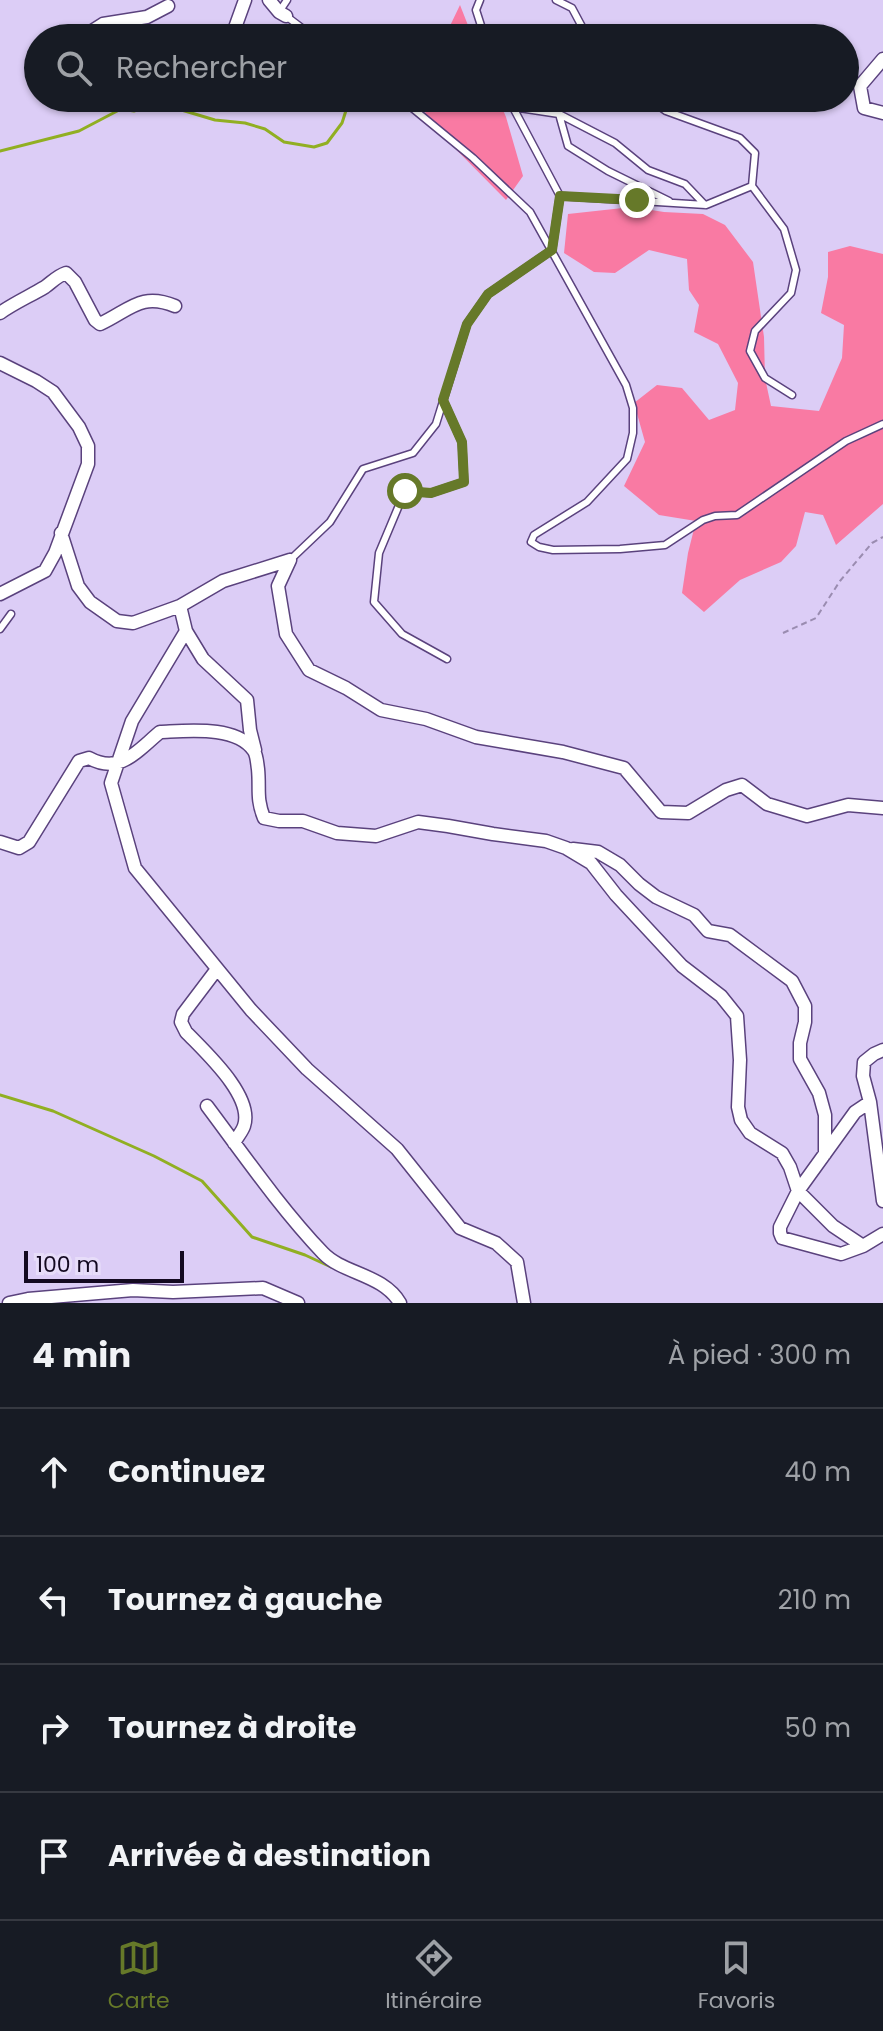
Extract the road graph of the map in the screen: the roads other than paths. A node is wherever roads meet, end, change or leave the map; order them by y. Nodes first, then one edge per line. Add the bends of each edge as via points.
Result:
1 (245, 0) edge
2 (269, 0) edge
3 (287, 0) edge
4 (480, 0) edge
5 (556, 0) edge
6 (168, 6) dead end
7 (282, 14) junction
8 (103, 24) edge
9 (236, 24) edge
10 (296, 24) edge
11 (480, 24) edge
12 (581, 24) edge
13 (883, 59) edge
14 (417, 112) edge
15 (516, 112) edge
16 (546, 112) edge
17 (669, 112) edge
18 (883, 113) edge
19 (559, 114) junction
20 (752, 186) junction
21 (560, 196) junction
22 (673, 203) junction
23 (706, 205) junction
24 (552, 250) junction
25 (175, 306) dead end
26 (0, 313) edge
27 (0, 363) edge
28 (792, 395) dead end
29 (443, 400) junction
30 (883, 424) edge
31 (61, 533) junction
32 (290, 560) junction
33 (0, 594) edge
34 (180, 606) junction
35 (11, 614) dead end
36 (0, 629) edge
37 (186, 631) junction
38 (447, 659) dead end
39 (255, 753) junction
40 (117, 764) junction
41 (883, 808) edge
42 (0, 842) edge
43 (566, 848) junction
44 (217, 969) junction
45 (883, 1050) edge
46 (870, 1102) junction
47 (207, 1106) dead end
48 (234, 1143) junction
49 (825, 1154) junction
50 (798, 1191) junction
51 (883, 1201) edge
52 (883, 1234) edge
53 (863, 1246) junction
54 (9, 1303) edge
55 (298, 1303) edge
56 (400, 1303) edge
57 (524, 1303) edge

1 - 9 street
2 - 7 street
3 - 7 lane
4 - 11 lane via 476,10
5 - 12 lane via 572,8
6 - 8 street via 147,17
7 - 10 lane
13 - 18 street via 860,86 864,108
14 - 24 lane via 530,212
15 - 21 lane
16 - 19 lane
17 - 20 lane via 740,138 755,153
19 - 22 lane via 568,146
19 - 23 lane via 615,143 648,170 685,184
20 - 23 lane
20 - 28 lane via 784,229 796,270 791,293 755,331 750,351 765,378
21 - 22 lane
21 - 24 lane
22 - 23 lane
24 - 29 lane via 488,294 467,324
24 - 30 lane via 626,385 633,433 627,459 587,502 534,535 531,542 539,547 665,545 703,520 737,515 846,441
25 - 26 street via 152,299 138,302 100,324 66,273
27 - 31 street via 53,392 88,446 88,464
29 - 32 lane via 436,424 413,453 363,469 330,522
29 - 38 lane via 462,442 464,482 431,493 405,491 379,553 374,602 402,634
31 - 33 street via 45,571
31 - 34 street via 78,586 117,621 133,623
32 - 34 street via 223,581
32 - 41 street via 278,586 286,634 309,670 381,710 476,737 624,768 661,812 688,813 742,785 767,804 807,816 848,805
34 - 37 street
35 - 36 lane
37 - 39 street via 203,659 247,700
37 - 40 street via 132,721
39 - 40 street via 240,738 209,731 160,732
39 - 43 street via 264,818 376,836 418,822
40 - 42 street via 79,761 29,842 19,848
40 - 44 street via 111,783 135,868
43 - 49 street via 598,852 656,897 694,915 708,931 730,935 792,981 805,1006 800,1059 822,1104
43 - 50 street via 591,863 682,966 721,996 737,1016 741,1120 750,1133 782,1153
44 - 48 street via 181,1022 231,1082 245,1109 245,1125
44 - 57 street via 307,1069 397,1149 460,1228 496,1243 517,1262
45 - 46 street via 864,1062
46 - 49 street via 855,1112
46 - 51 street
47 - 48 street
48 - 56 street via 325,1256 382,1285
49 - 50 street
50 - 53 street via 833,1226
50 - 53 street via 780,1227 782,1238 841,1254
52 - 53 street
54 - 55 street via 133,1290 263,1288

